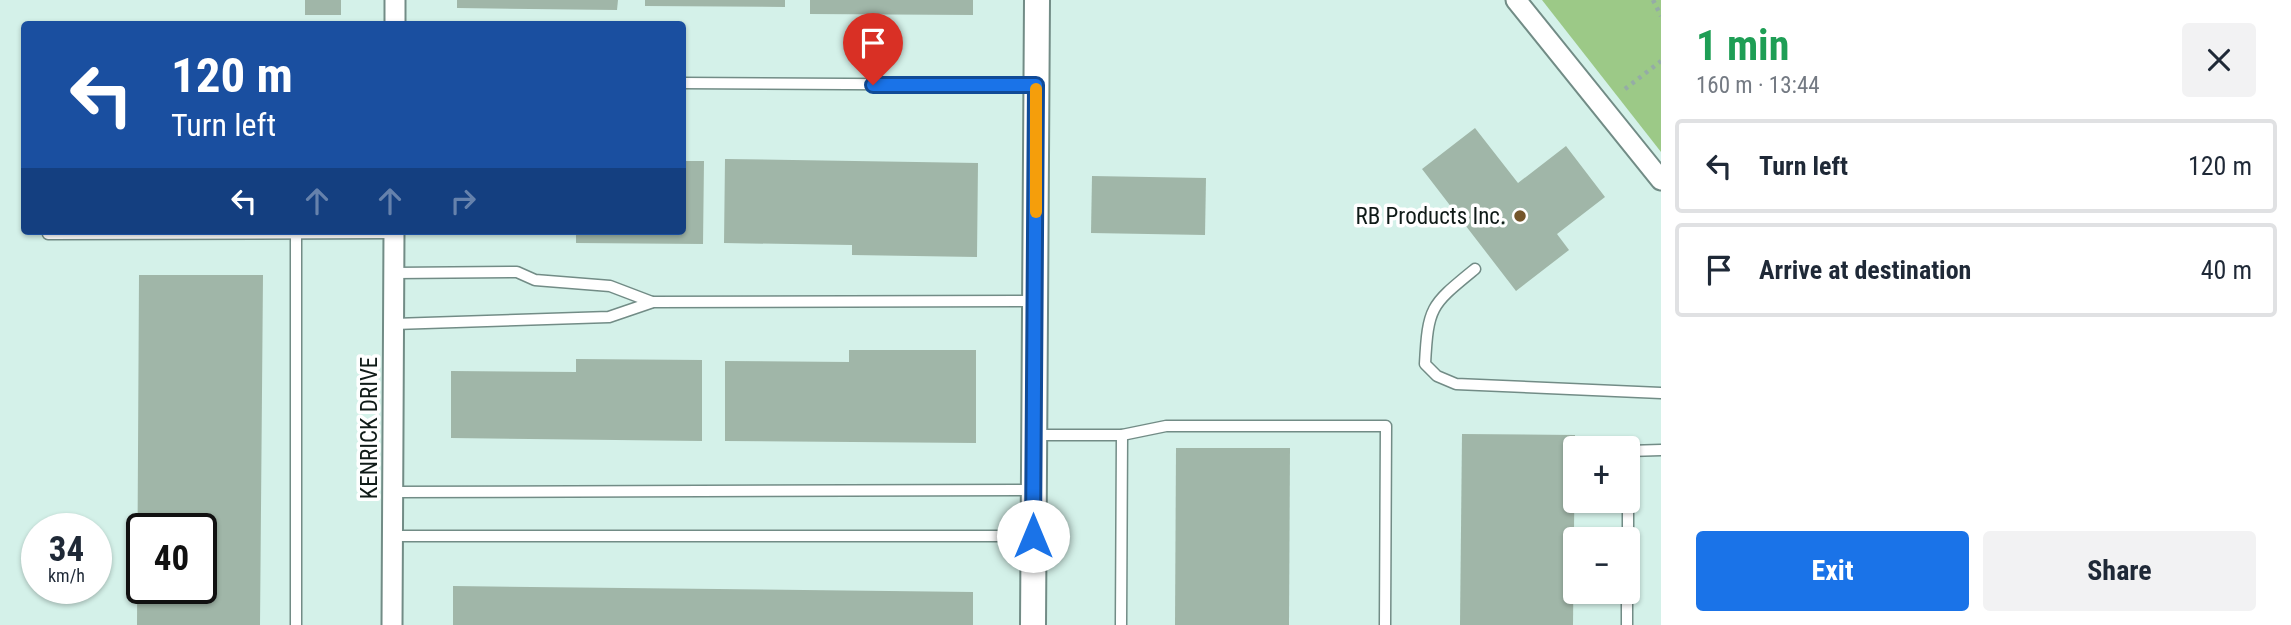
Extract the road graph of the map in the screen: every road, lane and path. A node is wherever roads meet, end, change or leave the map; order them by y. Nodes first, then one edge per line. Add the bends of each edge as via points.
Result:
1 (395, 0) edge
2 (1037, 0) edge
3 (1516, 0) edge
4 (1653, 0) edge
5 (1661, 16) edge
6 (395, 21) edge
7 (1661, 61) edge
8 (686, 83) edge
9 (1036, 85) junction
10 (1625, 89) dead end
11 (1661, 180) edge
12 (296, 235) edge
13 (394, 235) edge
14 (1475, 269) dead end
15 (394, 273) junction
16 (1035, 301) junction
17 (653, 303) junction
18 (394, 324) junction
19 (1661, 393) edge
20 (1034, 435) junction
21 (1122, 435) junction
22 (1661, 450) edge
23 (1034, 490) junction
24 (393, 492) junction
25 (1628, 527) edge
26 (393, 536) junction
27 (1033, 536) junction
28 (1627, 604) edge
29 (296, 625) edge
30 (392, 625) edge
31 (1033, 625) edge
32 (1121, 625) edge
33 (1385, 625) edge
34 (1627, 625) edge

1 - 6 street
2 - 9 street
3 - 11 street
4 - 5 path
7 - 10 path
8 - 9 lane
9 - 16 street
12 - 29 lane
13 - 15 street, KENRICK DRIVE
14 - 19 lane via 1436,300 1427,329 1425,364 1437,376 1456,384
15 - 17 lane via 517,272 535,280 610,286
15 - 18 street, KENRICK DRIVE
16 - 17 lane
16 - 20 street
17 - 18 lane via 609,317
18 - 24 street, KENRICK DRIVE
20 - 21 lane
20 - 23 street
21 - 32 lane
21 - 33 lane via 1166,426 1386,426
22 - 25 lane via 1628,451
23 - 24 lane
23 - 27 street
24 - 26 street, KENRICK DRIVE
26 - 27 lane
26 - 30 street, KENRICK DRIVE
27 - 31 street
28 - 34 lane

